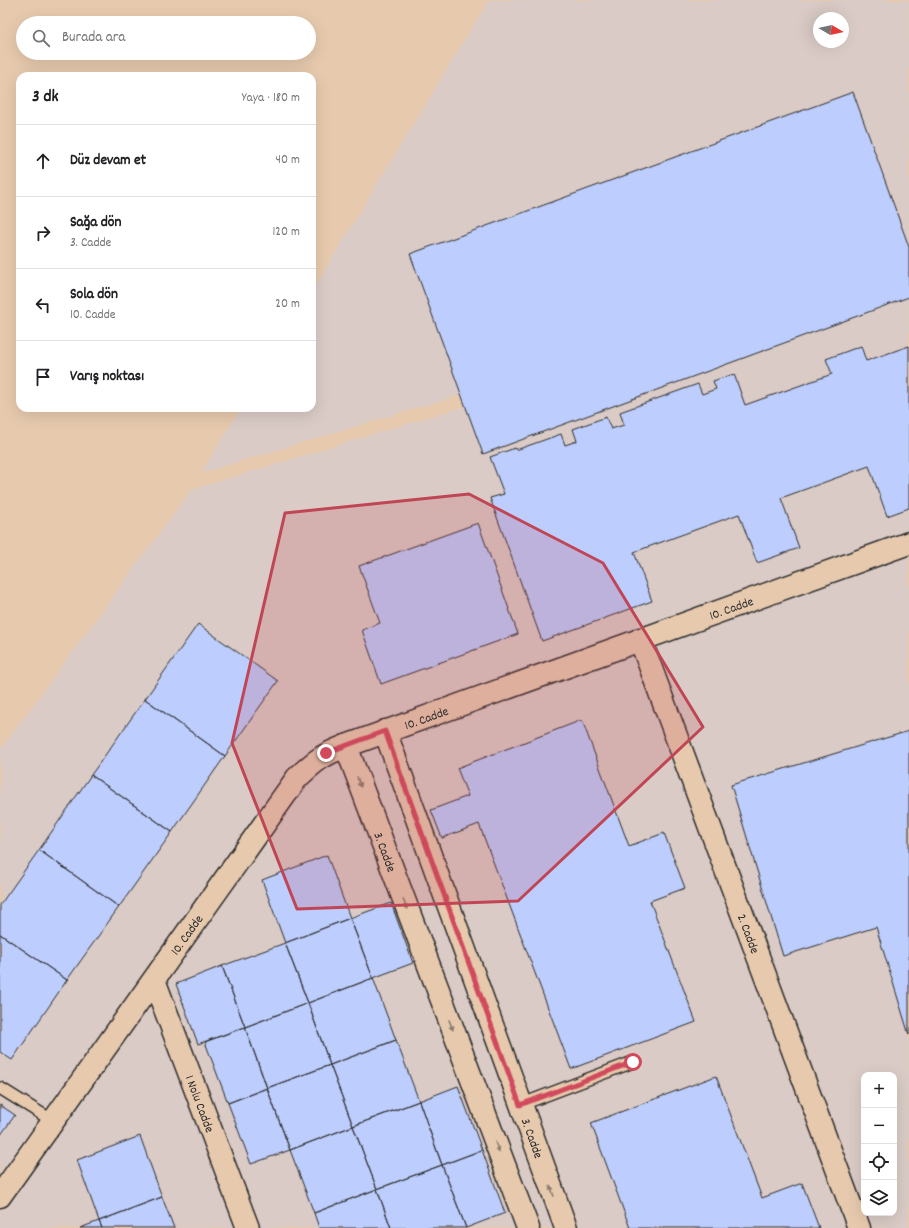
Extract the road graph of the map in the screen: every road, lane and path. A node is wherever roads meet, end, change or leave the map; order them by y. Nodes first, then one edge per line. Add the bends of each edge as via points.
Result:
1 (909, 542) edge
2 (640, 639) junction
3 (385, 731) junction
4 (346, 746) junction
5 (154, 980) junction
6 (633, 1062) dead end
7 (0, 1088) edge
8 (520, 1105) junction
9 (53, 1121) junction
10 (0, 1196) edge
11 (248, 1228) edge
12 (528, 1228) edge
13 (566, 1228) edge
14 (859, 1228) edge

1 - 2 street, 10. Cadde
2 - 3 street, 10. Cadde
2 - 14 street, 2. Cadde
3 - 4 street, 10. Cadde
3 - 8 street, 3. Cadde
4 - 5 street, 10. Cadde via 322,756 297,778
4 -> 12 street, 3. Cadde
5 - 9 street, 10. Cadde
5 - 11 street, 1 Nolu Cadde
6 - 8 lane
7 - 9 lane
13 -> 8 street, 3. Cadde
9 - 10 street, 10. Cadde

